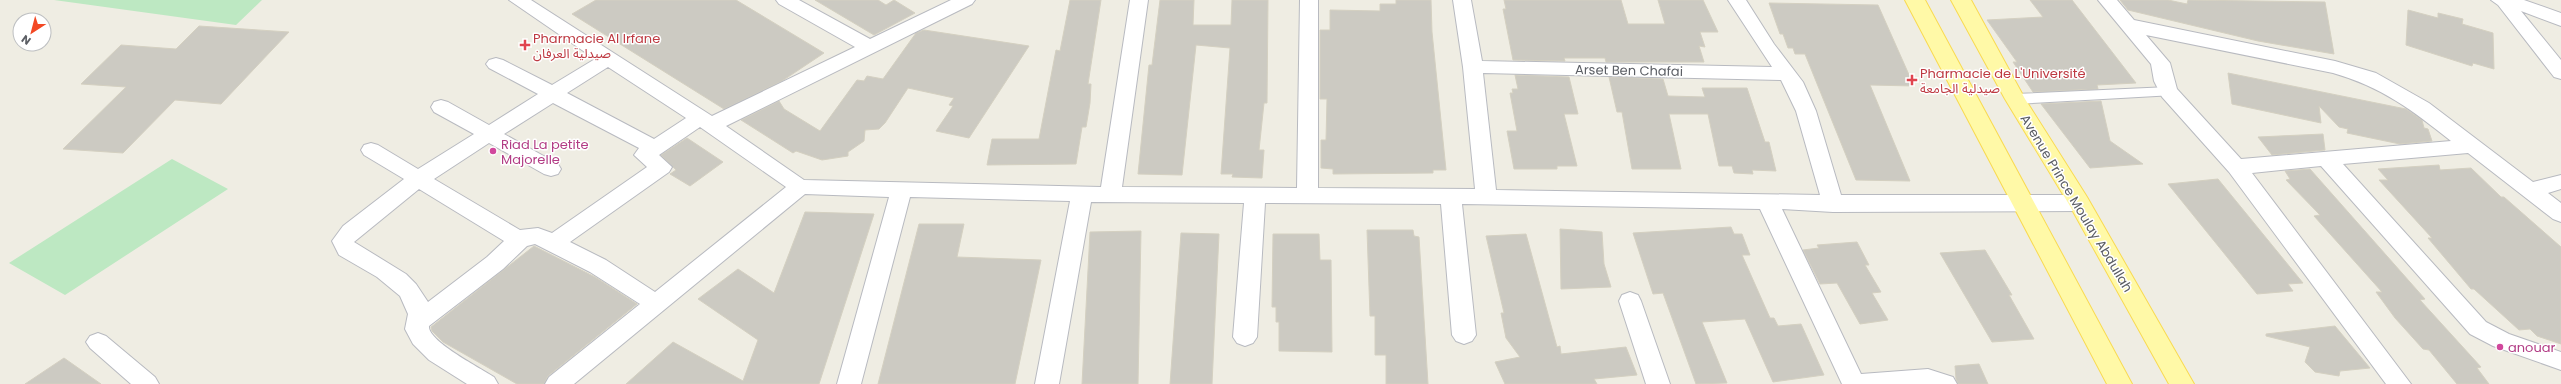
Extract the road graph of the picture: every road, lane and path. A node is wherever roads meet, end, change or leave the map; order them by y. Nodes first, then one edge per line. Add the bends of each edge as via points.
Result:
1 (518, 0) edge
2 (785, 0) edge
3 (966, 0) edge
4 (1139, 0) edge
5 (1309, 0) edge
6 (1462, 0) edge
7 (1737, 0) edge
8 (1915, 0) edge
9 (1961, 0) edge
10 (2107, 0) edge
11 (2502, 0) edge
12 (2561, 20) edge
13 (2128, 25) junction
14 (870, 47) junction
15 (608, 59) junction
16 (496, 64) dead end
17 (1473, 67) junction
18 (2561, 73) edge
19 (1786, 74) junction
20 (2169, 92) junction
21 (554, 94) junction
22 (2015, 99) junction
23 (441, 107) dead end
24 (706, 121) junction
25 (491, 136) junction
26 (2470, 146) junction
27 (655, 148) junction
28 (371, 150) dead end
29 (2326, 159) junction
30 (2236, 167) junction
31 (551, 169) dead end
32 (418, 179) junction
33 (2561, 182) edge
34 (800, 187) junction
35 (2531, 190) junction
36 (901, 191) junction
37 (1082, 194) junction
38 (1110, 194) junction
39 (1255, 194) junction
40 (1307, 194) junction
41 (1451, 196) junction
42 (1486, 196) junction
43 (1768, 202) junction
44 (2079, 203) junction
45 (1833, 204) junction
46 (2024, 204) junction
47 (2561, 214) edge
48 (519, 240) junction
49 (552, 244) junction
50 (1630, 301) dead end
51 (655, 303) junction
52 (420, 320) junction
53 (1464, 335) dead end
54 (1245, 337) dead end
55 (98, 342) dead end
56 (2561, 361) edge
57 (147, 384) edge
58 (486, 384) edge
59 (557, 384) edge
60 (849, 384) edge
61 (1047, 384) edge
62 (1658, 384) edge
63 (1855, 384) edge
64 (1945, 384) edge
65 (2120, 384) edge
66 (2182, 384) edge
67 (2399, 384) edge

1 - 15 street
2 - 14 street
3 - 14 street
4 - 38 street
5 - 40 street
6 - 17 street
7 - 19 street
8 - 46 main road
9 - 22 main road, Avenue Prince Moulay Abdullah
10 - 13 street
11 - 12 street via 2534,8
11 - 18 street
13 - 20 street via 2160,63
13 - 26 street via 2335,68 2369,78 2415,104
14 - 24 street
15 - 21 street
15 - 24 street
16 - 21 street
17 - 19 street, Arset Ben Chafai
17 - 42 street
19 - 45 street via 1793,82 1806,111
20 - 22 street
20 - 30 street
21 - 25 street
21 - 27 street
22 - 44 main road, Avenue Prince Moulay Abdullah
23 - 25 street
24 - 27 street
24 - 34 street
25 - 31 street
25 - 32 street
26 - 29 street
26 - 35 street
27 - 49 street via 644,155 662,167
28 - 32 street
29 - 30 street
29 - 56 street via 2478,328 2513,345
30 - 67 street
32 - 48 street
32 - 52 street via 350,232 343,242 347,249 396,277 413,291
33 - 35 street
34 - 36 street
34 - 51 street
35 - 47 street
36 - 37 street
36 - 60 street
37 - 38 street
37 - 61 street
38 - 39 street
39 - 40 street
39 - 54 street
40 - 41 street
41 - 42 street
41 - 53 street
42 - 43 street
43 - 45 street
43 - 63 street
44 - 46 street
44 - 66 main road, Avenue Prince Moulay Abdullah
45 - 46 street
46 - 65 main road
48 - 49 street via 526,236 534,236
48 - 52 street via 494,263
49 - 51 street via 598,266
50 - 62 street
51 - 59 street
52 - 58 street via 417,329 419,334 432,349
55 - 57 street
63 - 64 street via 1928,378

